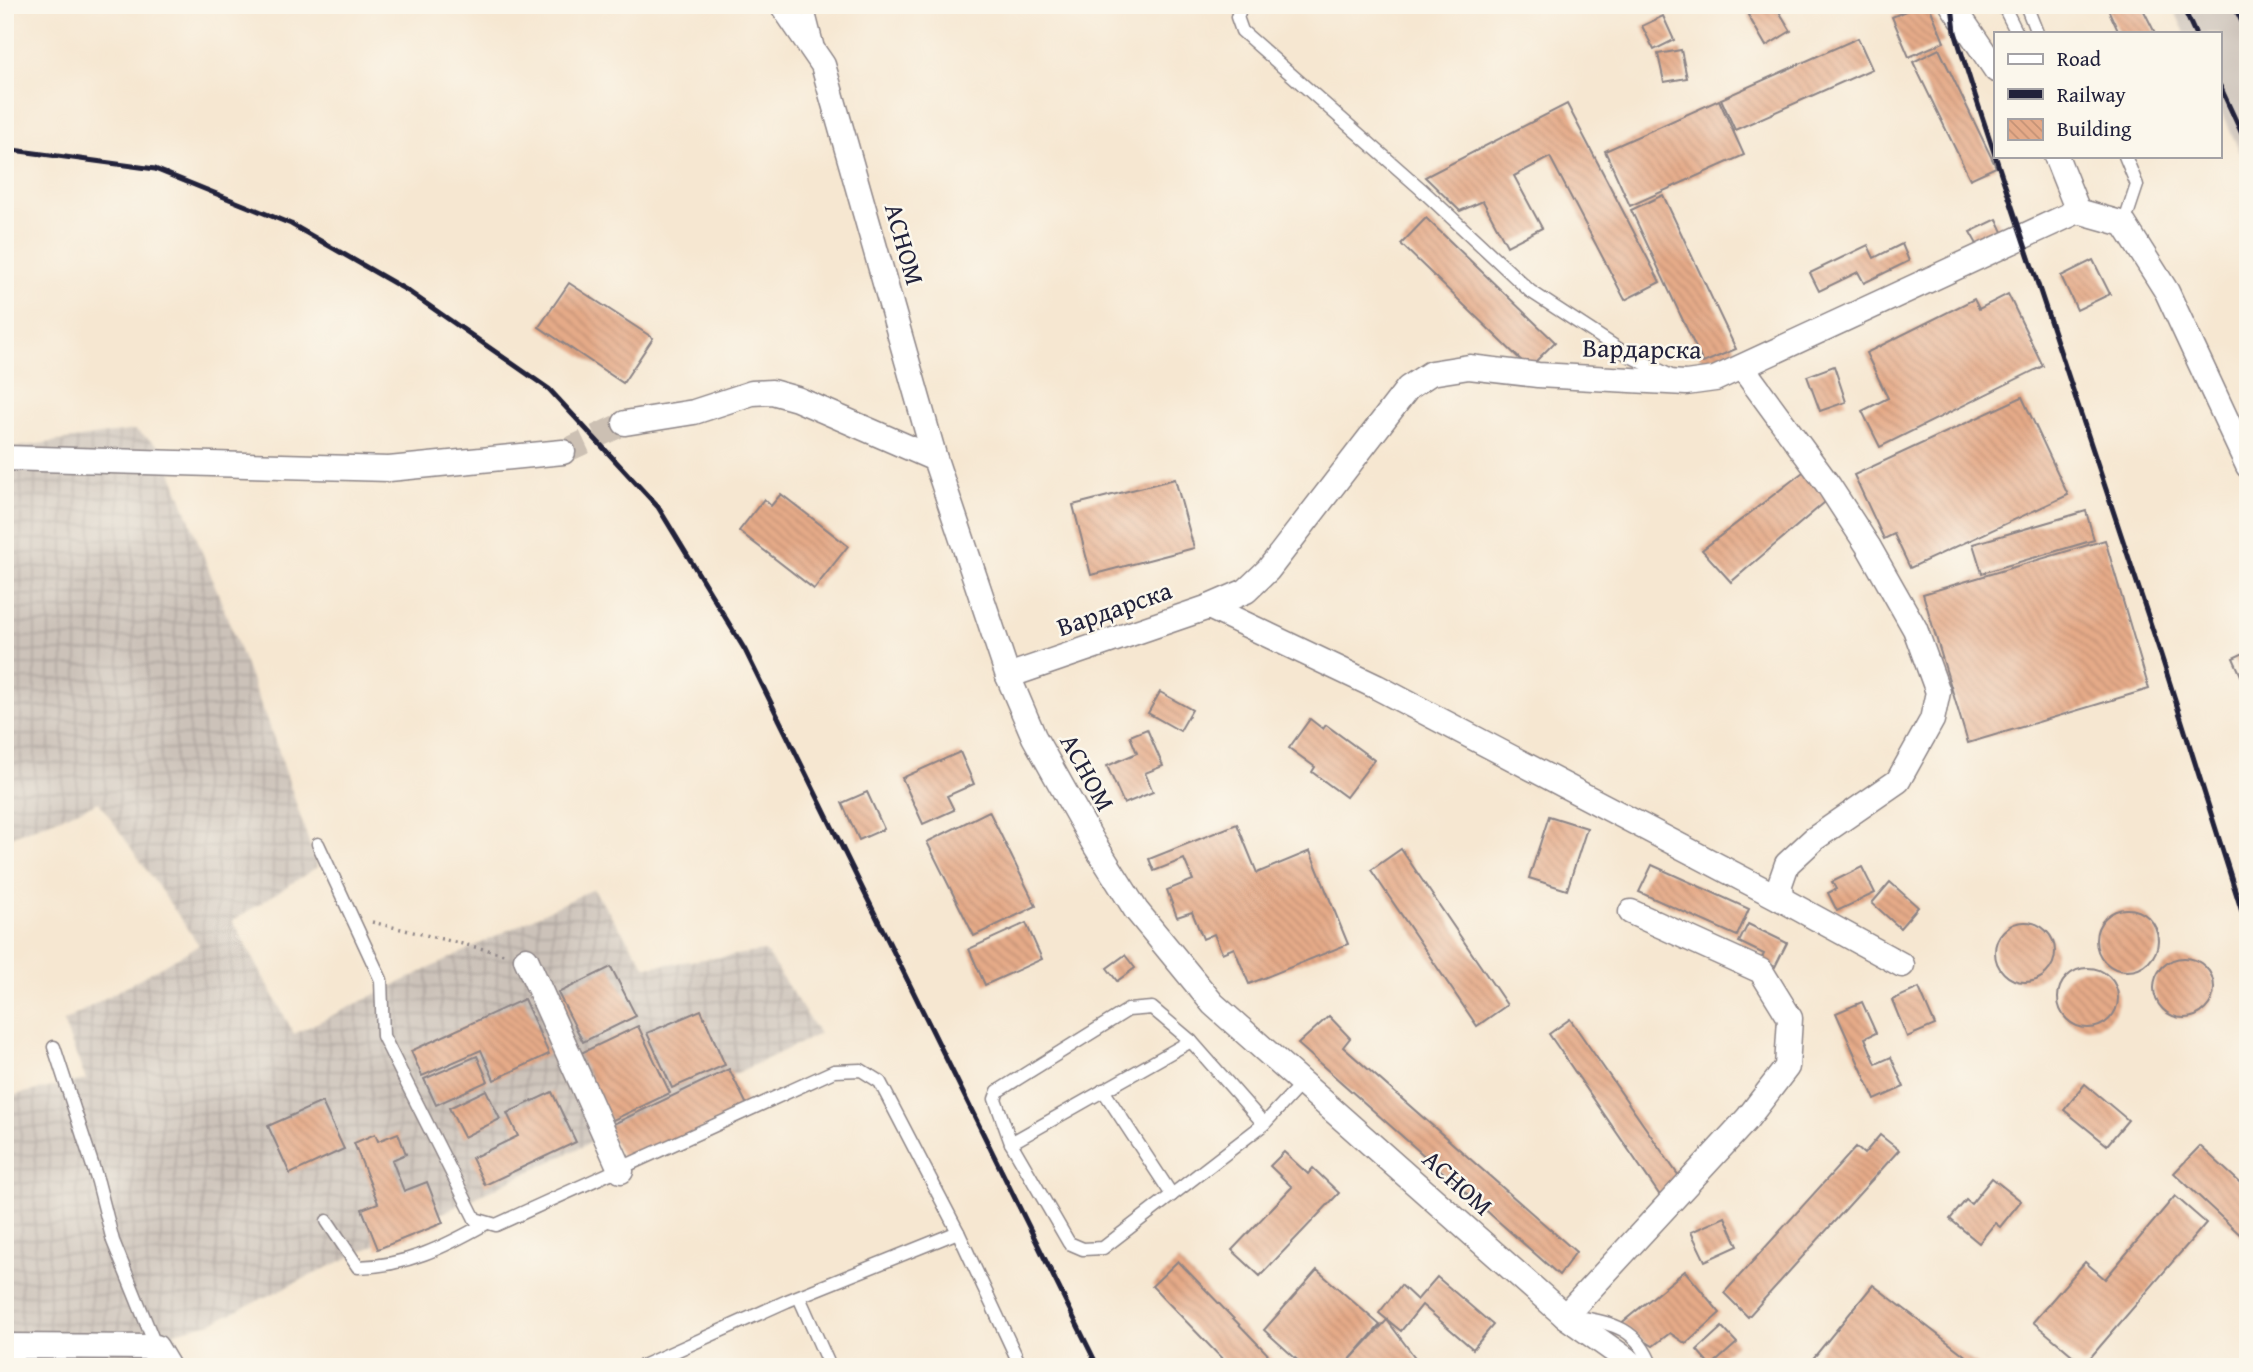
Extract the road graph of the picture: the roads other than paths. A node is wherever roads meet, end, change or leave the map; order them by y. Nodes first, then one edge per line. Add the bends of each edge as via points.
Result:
1 (782, 5) edge
2 (807, 5) edge
3 (1242, 5) edge
4 (1952, 5) edge
5 (2003, 5) edge
6 (2026, 5) edge
7 (2016, 32) edge
8 (2037, 32) edge
9 (823, 65) junction
10 (1994, 67) edge
11 (2057, 158) edge
12 (2126, 158) edge
13 (2078, 211) junction
14 (2124, 224) junction
15 (1742, 367) junction
16 (1685, 383) junction
17 (625, 423) tunnel mouth
18 (563, 452) tunnel mouth
19 (5, 458) edge
20 (935, 458) junction
21 (2248, 466) edge
22 (1209, 607) junction
23 (1008, 676) junction
24 (318, 844) dead end
25 (1781, 899) junction
26 (1631, 912) dead end
27 (526, 959) road end
28 (1902, 965) dead end
29 (1191, 1041) junction
30 (54, 1047) dead end
31 (1302, 1083) junction
32 (1103, 1090) junction
33 (1264, 1124) junction
34 (1012, 1143) junction
35 (621, 1171) junction
36 (1172, 1195) junction
37 (327, 1221) dead end
38 (485, 1224) junction
39 (958, 1232) junction
40 (799, 1297) junction
41 (1565, 1316) junction
42 (5, 1346) edge
43 (162, 1357) edge
44 (640, 1367) edge
45 (830, 1367) edge
46 (1021, 1367) edge
47 (1637, 1367) edge
48 (1652, 1367) edge

1 - 9 street
2 - 9 lane, АСНОМ
3 - 16 lane via 1237,17 1242,31 1530,291 1628,355
4 - 10 street
5 - 7 lane
6 - 8 lane
9 - 20 street, АСНОМ
11 - 13 street
12 - 14 lane via 2137,185
13 - 14 street
13 - 15 street, Вардарска
14 - 21 street via 2167,292
15 - 16 street, Вардарска via 1716,379
15 - 25 street via 1868,546 1916,629 1938,692 1932,720 1898,781 1814,839 1787,864 1780,884
16 - 22 street, Вардарска via 1468,368 1431,373 1408,388 1269,570 1246,591
17 - 20 street via 772,392
18 - 19 street via 389,469
20 - 23 street, АСНОМ
22 - 23 street, Вардарска
22 - 25 street via 1377,687
23 - 31 street, АСНОМ via 1034,737 1136,910 1213,1004
24 - 38 lane via 381,980 383,1036 475,1219
25 - 28 street
26 - 41 street via 1761,971 1790,1018 1787,1067 1747,1119
27 - 35 street
29 - 32 lane
29 - 33 lane
29 - 34 lane via 1152,1008 1128,1010 998,1091 996,1109
30 - 43 lane via 113,1241
31 - 33 lane
31 - 41 street, АСНОМ
32 - 34 lane
32 - 36 lane
33 - 36 lane
34 - 36 lane via 1069,1243 1083,1249 1103,1248
35 - 38 lane via 496,1226
35 - 39 lane via 834,1071 861,1069 880,1082
37 - 38 lane via 358,1267 386,1266 437,1250
39 - 40 lane
39 - 46 lane
40 - 44 lane
40 - 45 lane
41 - 47 street, АСНОМ
41 - 48 lane via 1614,1322 1644,1347
42 - 43 street

